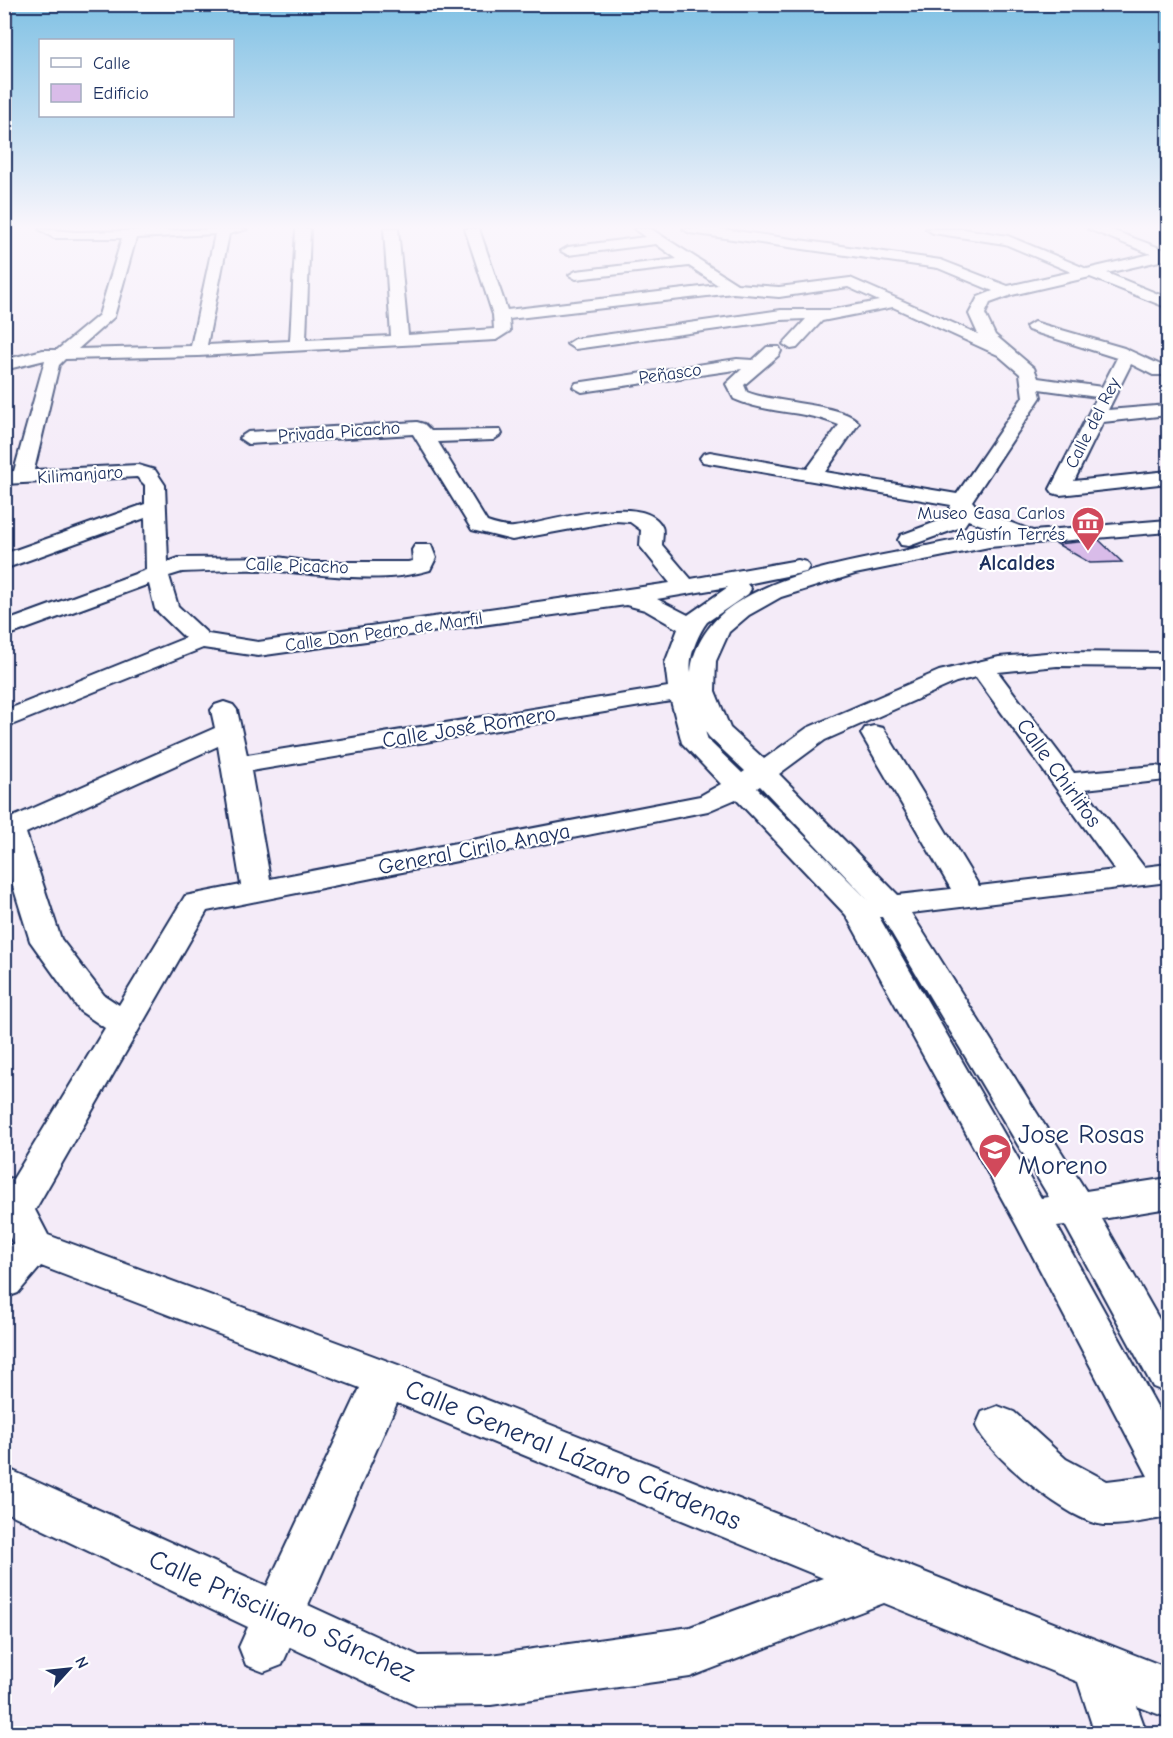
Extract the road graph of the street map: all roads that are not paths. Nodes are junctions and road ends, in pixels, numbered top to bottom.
1 (108, 310) edge
2 (206, 310) edge
3 (300, 310) edge
4 (397, 310) edge
5 (499, 310) edge
6 (535, 310) edge
7 (849, 310) edge
8 (913, 310) edge
9 (979, 310) edge
10 (827, 314) junction
11 (501, 315) junction
12 (1034, 327) dead end
13 (400, 341) junction
14 (575, 344) dead end
15 (791, 344) dead end
16 (298, 346) junction
17 (198, 351) junction
18 (773, 351) dead end
19 (60, 354) junction
20 (1008, 354) junction
21 (1126, 357) junction
22 (758, 364) junction
23 (4, 365) edge
24 (1159, 371) dead end
25 (1030, 382) junction
26 (582, 387) dead end
27 (1110, 393) junction
28 (1168, 410) edge
29 (1098, 417) junction
30 (493, 434) dead end
31 (248, 438) dead end
32 (425, 438) junction
33 (710, 458) dead end
34 (813, 475) junction
35 (1168, 477) edge
36 (13, 479) edge
37 (155, 507) junction
38 (954, 524) junction
39 (1168, 526) edge
40 (1039, 537) junction
41 (989, 541) junction
42 (423, 550) dead end
43 (4, 562) edge
44 (157, 572) junction
45 (759, 576) junction
46 (685, 586) junction
47 (626, 598) junction
48 (691, 627) junction
49 (4, 630) edge
50 (201, 640) junction
51 (1168, 660) edge
52 (982, 668) junction
53 (692, 691) junction
54 (4, 720) edge
55 (874, 734) dead end
56 (236, 765) junction
57 (1156, 774) dead end
58 (750, 781) junction
59 (1066, 782) junction
60 (8, 831) edge
61 (1168, 873) edge
62 (1136, 877) junction
63 (257, 891) junction
64 (971, 898) junction
65 (892, 907) junction
66 (860, 910) junction
67 (124, 1025) junction
68 (1168, 1193) edge
69 (1076, 1209) junction
70 (18, 1215) edge
71 (1031, 1215) junction
72 (4, 1281) edge
73 (1168, 1374) edge
74 (386, 1379) junction
75 (998, 1426) dead end
76 (1168, 1469) edge
77 (4, 1488) edge
78 (1168, 1495) edge
79 (881, 1580) junction
80 (270, 1631) junction
81 (1097, 1664) junction
82 (1168, 1693) edge
83 (1121, 1734) edge

1 - 19 street
2 - 17 street
3 - 16 street
4 - 13 street
5 - 11 street
6 - 11 street
7 - 10 street
8 - 20 street
9 - 20 street
10 - 14 street
10 - 15 street
11 - 13 street
12 - 21 street
13 - 16 street
16 - 17 street
17 - 19 street
18 - 22 street
19 - 23 street
19 - 36 street
20 - 25 street
21 - 24 street
21 - 27 street, Calle del Rey
22 - 26 street, Peñasco
22 - 34 street
25 - 27 street
25 - 38 street
27 - 29 street, Calle del Rey
28 - 29 street
29 - 35 street, Calle del Rey
30 - 32 street, Privada Picacho
31 - 32 street, Privada Picacho
32 - 46 street, Privada Picacho
33 - 34 street
34 - 38 street
36 - 37 street, Kilimanjaro
37 - 43 street
37 - 44 street
38 - 40 street
38 - 41 street
38 - 41 street
38 - 45 street, Calle Don Pedro de Marfil
38 - 53 street
39 - 40 street
40 - 41 street
42 - 44 street, Calle Picacho
44 - 49 street
44 - 50 street
45 - 46 street, Calle Don Pedro de Marfil
45 - 48 street
46 - 47 street, Calle Don Pedro de Marfil
47 - 48 street
47 - 50 street, Calle Don Pedro de Marfil
48 - 53 street
50 - 54 street
51 - 52 street, General Cirilo Anaya
52 - 58 street, General Cirilo Anaya
52 - 59 street, Calle Chirlitos
53 - 56 street, Calle José Romero
53 - 58 street
55 - 64 street
56 - 60 street
56 - 63 street
57 - 59 street
58 - 63 street, General Cirilo Anaya
58 - 65 street
58 - 66 street
59 - 62 street, Calle Chirlitos
60 - 67 street
61 - 62 street
62 - 64 street
63 - 67 street, General Cirilo Anaya
64 - 65 street
65 - 66 street
65 - 69 street
66 - 71 street
67 - 70 street
68 - 69 street
69 - 71 street
69 - 73 street
70 - 72 street
70 - 74 street, Calle General Lázaro Cárdenas
71 - 76 street
74 - 79 street, Calle General Lázaro Cárdenas
74 - 80 street
75 - 78 street
77 - 80 street, Calle Prisciliano Sánchez
79 - 80 street, Calle Prisciliano Sánchez
79 - 81 street, Calle General Lázaro Cárdenas
81 - 82 street, Calle General Lázaro Cárdenas
81 - 83 street

